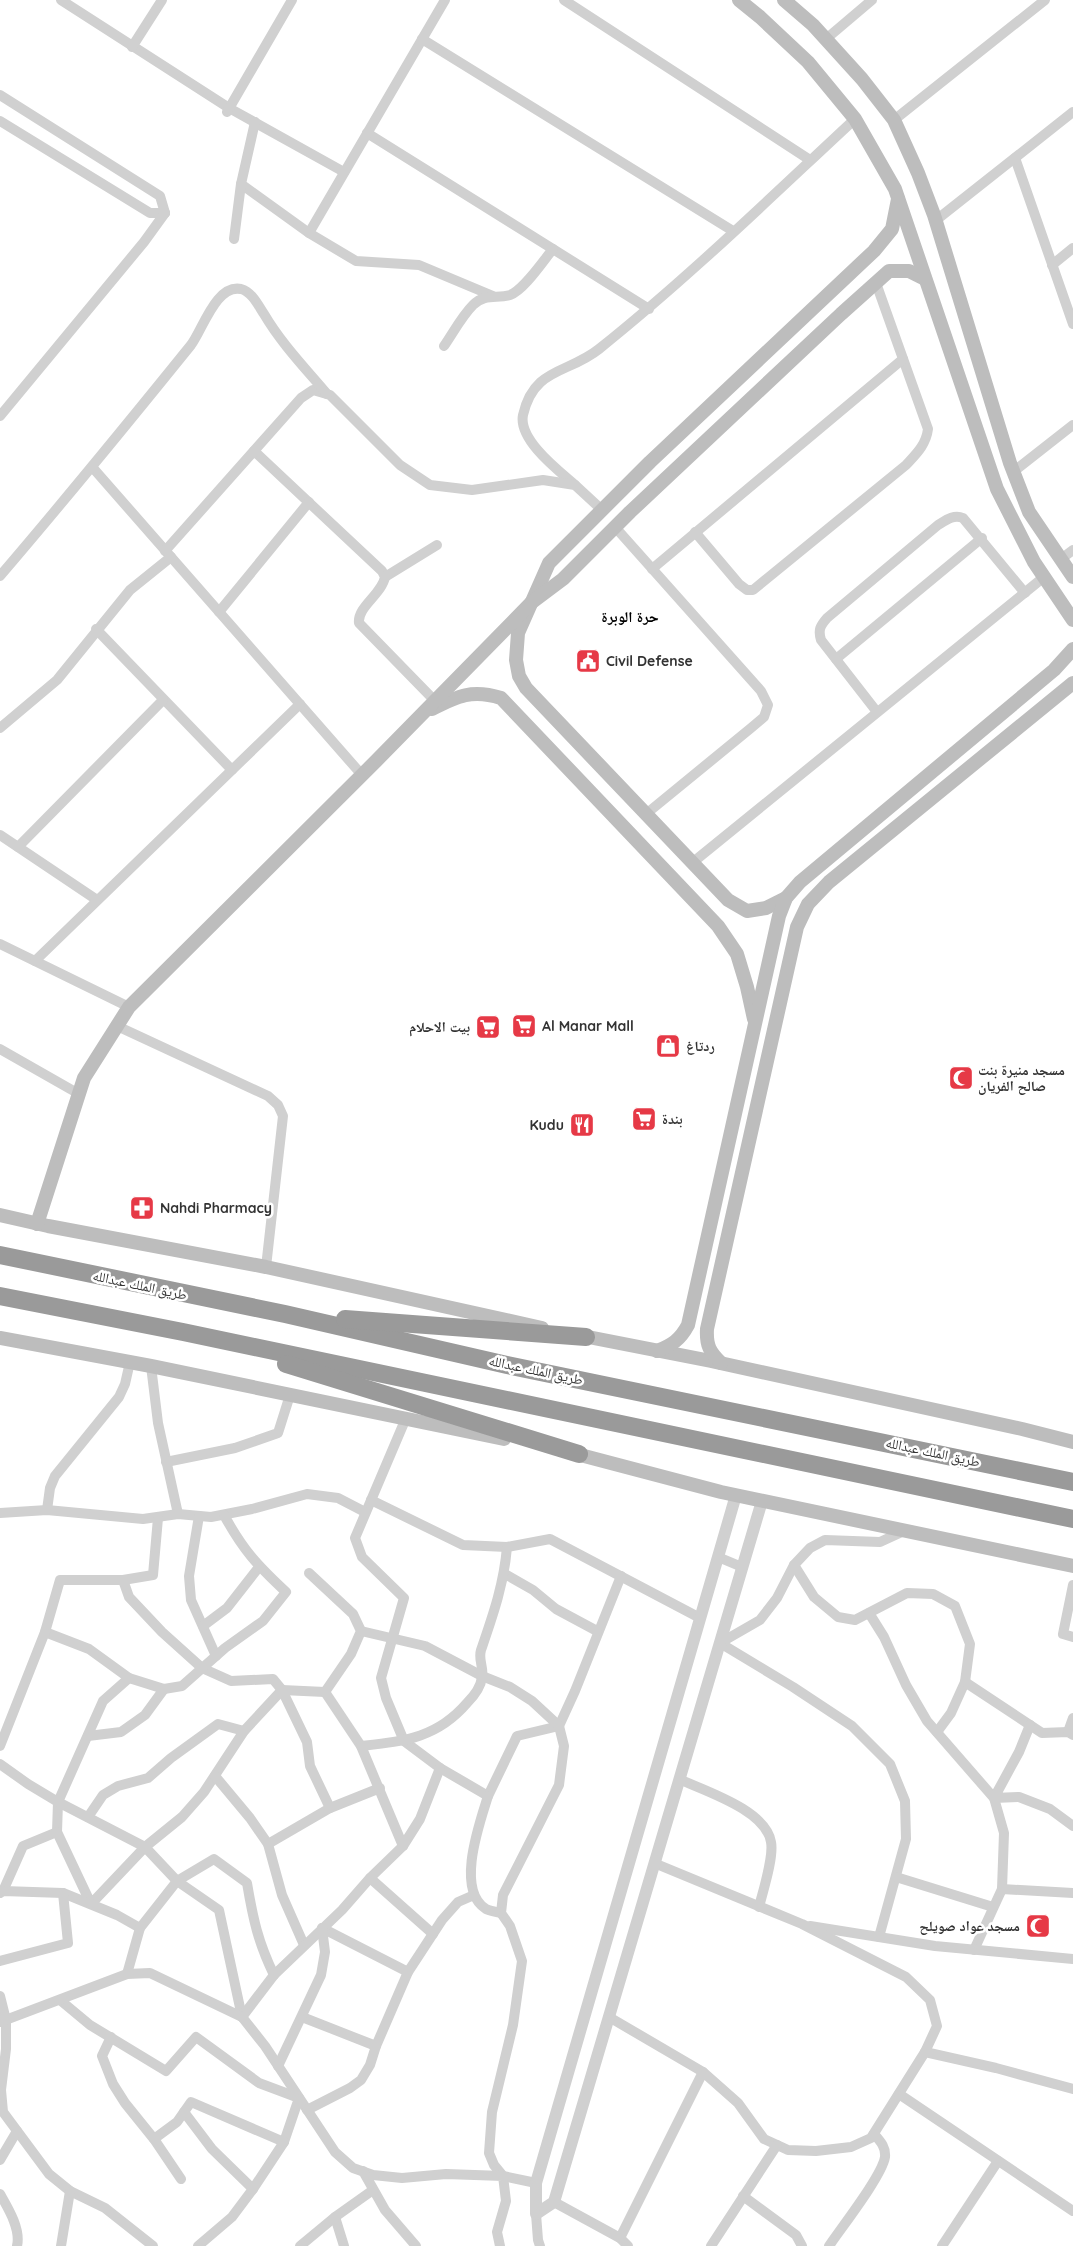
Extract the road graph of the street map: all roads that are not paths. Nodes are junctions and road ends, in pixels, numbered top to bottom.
1 (61, 0) edge
2 (162, 0) edge
3 (292, 0) edge
4 (445, 0) edge
5 (564, 0) edge
6 (739, 0) edge
7 (784, 0) edge
8 (872, 0) edge
9 (1046, 0) edge
10 (422, 39) junction
11 (826, 39) junction
12 (132, 47) junction
13 (0, 95) edge
14 (228, 110) junction
15 (1073, 112) edge
16 (855, 119) junction
17 (894, 120) junction
18 (0, 121) edge
19 (255, 122) junction
20 (367, 133) junction
21 (1015, 158) junction
22 (810, 160) junction
23 (344, 172) junction
24 (241, 184) junction
25 (898, 200) junction
26 (165, 213) junction
27 (936, 221) junction
28 (733, 232) junction
29 (309, 233) junction
30 (234, 238) dead end
31 (1073, 248) edge
32 (553, 249) junction
33 (1052, 265) junction
34 (925, 279) junction
35 (876, 283) junction
36 (493, 296) junction
37 (649, 309) junction
38 (1073, 324) edge
39 (444, 346) dead end
40 (903, 359) junction
41 (328, 394) junction
42 (0, 416) edge
43 (1073, 425) edge
44 (254, 451) junction
45 (93, 468) junction
46 (1013, 472) junction
47 (575, 485) junction
48 (309, 502) junction
49 (602, 510) junction
50 (615, 527) junction
51 (695, 532) junction
52 (982, 538) junction
53 (437, 545) dead end
54 (1073, 550) edge
55 (168, 554) junction
56 (1061, 558) junction
57 (652, 569) junction
58 (0, 576) edge
59 (1044, 577) junction
60 (1073, 577) edge
61 (385, 578) junction
62 (1025, 593) junction
63 (530, 603) junction
64 (219, 612) junction
65 (1073, 620) edge
66 (96, 629) junction
67 (1073, 649) edge
68 (836, 659) junction
69 (1073, 684) edge
70 (163, 700) junction
71 (435, 701) junction
72 (300, 704) junction
73 (877, 712) junction
74 (422, 714) junction
75 (0, 728) edge
76 (232, 770) junction
77 (362, 775) junction
78 (646, 814) junction
79 (0, 835) edge
80 (18, 847) junction
81 (692, 863) junction
82 (786, 898) junction
83 (97, 900) junction
84 (0, 944) edge
85 (35, 961) junction
86 (129, 1007) junction
87 (755, 1025) junction
88 (117, 1026) junction
89 (0, 1049) edge
90 (79, 1094) junction
91 (0, 1215) edge
92 (37, 1224) junction
93 (0, 1255) edge
94 (266, 1267) junction
95 (0, 1296) edge
96 (285, 1314) junction
97 (183, 1332) junction
98 (586, 1337) junction
99 (0, 1338) edge
100 (657, 1351) junction
101 (130, 1362) junction
102 (721, 1363) junction
103 (151, 1366) junction
104 (290, 1395) junction
105 (406, 1418) junction
106 (1073, 1442) edge
107 (579, 1454) junction
108 (166, 1462) junction
109 (1073, 1482) edge
110 (736, 1495) junction
111 (371, 1500) junction
112 (762, 1501) junction
113 (47, 1510) junction
114 (365, 1512) junction
115 (0, 1513) edge
116 (178, 1514) junction
117 (224, 1515) junction
118 (199, 1516) junction
119 (158, 1518) junction
120 (1073, 1518) edge
121 (904, 1530) junction
122 (507, 1547) junction
123 (718, 1558) junction
124 (794, 1565) junction
125 (1073, 1566) edge
126 (259, 1567) junction
127 (742, 1567) junction
128 (309, 1573) dead end
129 (505, 1574) junction
130 (621, 1576) junction
131 (123, 1580) junction
132 (1073, 1585) edge
133 (869, 1613) junction
134 (700, 1618) junction
135 (203, 1626) junction
136 (361, 1631) junction
137 (45, 1632) junction
138 (597, 1632) junction
139 (1073, 1637) edge
140 (394, 1638) junction
141 (720, 1643) junction
142 (216, 1656) junction
143 (202, 1668) junction
144 (482, 1676) junction
145 (129, 1678) junction
146 (964, 1682) junction
147 (164, 1689) junction
148 (282, 1690) junction
149 (325, 1692) junction
150 (1073, 1718) edge
151 (559, 1726) junction
152 (1030, 1726) junction
153 (244, 1731) junction
154 (937, 1732) junction
155 (1071, 1734) edge
156 (88, 1736) junction
157 (404, 1741) junction
158 (0, 1746) edge
159 (361, 1746) junction
160 (0, 1764) edge
161 (440, 1768) junction
162 (215, 1776) junction
163 (679, 1779) junction
164 (380, 1788) junction
165 (488, 1796) junction
166 (994, 1798) junction
167 (58, 1802) junction
168 (330, 1808) junction
169 (88, 1818) junction
170 (1073, 1826) edge
171 (57, 1832) junction
172 (268, 1844) junction
173 (403, 1846) junction
174 (145, 1847) junction
175 (654, 1863) junction
176 (896, 1877) junction
177 (370, 1878) junction
178 (177, 1881) junction
179 (1002, 1889) junction
180 (1, 1892) edge
181 (64, 1893) junction
182 (1073, 1894) edge
183 (474, 1895) junction
184 (91, 1904) junction
185 (759, 1907) junction
186 (994, 1907) junction
187 (501, 1913) junction
188 (802, 1924) junction
189 (140, 1928) junction
190 (322, 1928) junction
191 (433, 1934) junction
192 (879, 1937) junction
193 (304, 1945) junction
194 (974, 1950) junction
195 (1073, 1959) edge
196 (0, 1961) edge
197 (408, 1972) junction
198 (127, 1974) junction
199 (274, 1975) junction
200 (0, 1996) edge
201 (60, 2000) junction
202 (242, 2017) junction
203 (302, 2017) junction
204 (609, 2017) junction
205 (3, 2021) edge
206 (111, 2037) junction
207 (376, 2046) junction
208 (925, 2052) junction
209 (278, 2066) junction
210 (703, 2072) junction
211 (1073, 2089) edge
212 (899, 2094) junction
213 (299, 2098) junction
214 (307, 2110) junction
215 (2, 2112) edge
216 (184, 2112) junction
217 (17, 2131) junction
218 (874, 2134) junction
219 (154, 2140) junction
220 (284, 2142) junction
221 (778, 2145) junction
222 (0, 2160) edge
223 (998, 2161) junction
224 (362, 2172) junction
225 (503, 2176) junction
226 (181, 2179) dead end
227 (536, 2183) junction
228 (253, 2189) junction
229 (374, 2190) junction
230 (70, 2191) junction
231 (0, 2194) edge
232 (743, 2196) junction
233 (554, 2202) junction
234 (1073, 2211) edge
235 (536, 2214) junction
236 (335, 2217) junction
237 (620, 2238) junction
238 (17, 2246) edge
239 (60, 2246) edge
240 (154, 2246) edge
241 (198, 2246) edge
242 (300, 2246) edge
243 (344, 2246) edge
244 (416, 2246) edge
245 (500, 2246) edge
246 (540, 2246) edge
247 (628, 2246) edge
248 (711, 2246) edge
249 (802, 2246) edge
250 (829, 2246) edge
251 (942, 2246) edge

1 - 12 street
2 - 12 street
3 - 14 street
4 - 10 street
5 - 22 street
6 - 16 main road
7 - 11 main road
8 - 11 street
9 - 17 street
10 - 20 street
10 - 28 street
11 - 17 main road
12 - 14 street
13 - 26 street
14 - 19 street
15 - 21 street
16 - 22 street
16 - 25 main road
17 - 27 main road
18 - 26 street
19 - 23 street
19 - 24 street
20 - 23 street
20 - 32 street
21 - 27 street
21 - 33 street
22 - 28 street
23 - 29 street
24 - 29 street
24 - 30 street
25 - 34 main road
25 - 49 main road
26 - 42 street
27 - 46 main road
28 - 37 street
29 - 36 street
31 - 33 street
32 - 36 street
32 - 37 street
33 - 38 street
34 - 35 main road
34 - 59 main road
35 - 40 street
35 - 50 main road
36 - 39 street
37 - 47 street
40 - 51 street
40 - 51 street
41 - 44 street
41 - 45 street
41 - 47 street
43 - 46 street
44 - 48 street
44 - 55 street
45 - 55 street
45 - 58 street
46 - 56 main road
47 - 49 street
48 - 61 street
48 - 64 street
49 - 63 main road
50 - 57 street
50 - 63 main road
51 - 57 street
52 - 62 street
52 - 68 street
52 - 68 street
53 - 61 street
54 - 56 street
55 - 64 street
55 - 66 street
56 - 60 main road
57 - 78 street
59 - 62 street
59 - 65 main road
61 - 71 street
62 - 73 street
63 - 71 main road
63 - 78 main road
64 - 72 street
66 - 70 street
66 - 75 street
67 - 82 main road
68 - 73 street
69 - 102 main road
70 - 76 street
70 - 80 street
71 - 74 main road
72 - 76 street
72 - 77 street
73 - 81 street
74 - 77 main road
74 - 87 main road
76 - 83 street
77 - 86 main road
78 - 81 main road
79 - 80 street
80 - 83 street
81 - 82 main road
82 - 87 main road
83 - 85 street
84 - 85 street
85 - 86 street
86 - 88 main road
87 - 100 main road
88 - 90 main road
88 - 94 street
89 - 90 street
90 - 92 main road
91 - 92 main road
92 - 94 main road
93 - 96 highway, طريق الملك عبدالله
94 - 98 main road
95 - 97 highway
96 - 98 highway
96 - 109 highway, طريق الملك عبدالله
97 - 107 highway
97 - 120 highway
98 - 100 main road
99 - 101 main road
100 - 102 main road
101 - 103 main road
101 - 113 street
102 - 106 main road
103 - 104 main road
103 - 108 street
104 - 105 main road
104 - 108 street
105 - 107 main road
105 - 111 street
107 - 110 main road
108 - 116 street
110 - 112 main road
110 - 123 street
111 - 114 street
111 - 122 street
112 - 121 main road
112 - 127 street
113 - 115 street
113 - 119 street
114 - 117 street
114 - 140 street
116 - 118 street
116 - 119 street
117 - 118 street
117 - 126 street
118 - 135 street
119 - 131 street
121 - 124 street
121 - 125 main road
122 - 129 street
122 - 130 street
123 - 127 street
123 - 134 street
124 - 133 street
124 - 141 street
126 - 135 street
126 - 142 street
127 - 141 street
128 - 136 street
129 - 138 street
129 - 144 street
130 - 134 street
130 - 138 street
131 - 137 street
131 - 143 street
132 - 139 street
133 - 146 street
133 - 154 street
134 - 227 street
135 - 142 street
136 - 140 street
136 - 149 street
137 - 145 street
137 - 158 street
138 - 151 street
140 - 144 street
140 - 157 street
141 - 163 street
141 - 176 street
142 - 143 street
143 - 147 street
143 - 148 street
144 - 151 street
144 - 157 street
145 - 147 street
145 - 156 street
146 - 152 street
146 - 154 street
147 - 156 street
148 - 149 street
148 - 153 street
148 - 168 street
149 - 159 street
150 - 155 street
151 - 165 street
151 - 187 street
152 - 155 street
152 - 166 street
153 - 162 street
153 - 169 street
154 - 166 street
156 - 167 street
157 - 159 street
157 - 161 street
159 - 164 street
160 - 167 street
161 - 165 street
161 - 173 street
162 - 172 street
162 - 174 street
163 - 175 street
163 - 185 street
164 - 168 street
164 - 173 street
165 - 183 street
166 - 170 street
166 - 179 street
167 - 169 street
167 - 171 street
168 - 172 street
169 - 174 street
171 - 180 street
171 - 184 street
172 - 193 street
173 - 177 street
174 - 178 street
174 - 184 street
175 - 185 street
175 - 204 street
176 - 186 street
176 - 192 street
177 - 190 street
177 - 191 street
178 - 189 street
178 - 199 street
178 - 202 street
179 - 182 street
179 - 186 street
180 - 181 street
181 - 184 street
181 - 196 street
183 - 187 street
183 - 191 street
184 - 189 street
185 - 188 street
186 - 194 street
187 - 225 street
188 - 192 street
188 - 208 street
189 - 198 street
190 - 193 street
190 - 197 street
190 - 203 street
191 - 197 street
192 - 194 street
193 - 199 street
194 - 195 street
197 - 207 street
198 - 201 street
198 - 202 street
199 - 202 street
200 - 205 street
201 - 205 street
201 - 206 street
202 - 209 street
203 - 207 street
203 - 209 street
204 - 210 street
204 - 233 street
205 - 215 street
206 - 213 street
206 - 219 street
207 - 214 street
208 - 211 street
208 - 212 street
209 - 213 street
210 - 221 street
210 - 237 street
212 - 218 street
212 - 223 street
213 - 214 street
213 - 220 street
214 - 224 street
215 - 217 street
216 - 219 street
216 - 220 street
216 - 228 street
217 - 222 street
217 - 230 street
218 - 221 street
218 - 250 street
219 - 226 street
220 - 228 street
221 - 232 street
223 - 234 street
223 - 251 street
224 - 225 street
224 - 229 street
225 - 227 street
225 - 245 street
227 - 235 street
228 - 241 street
229 - 236 street
229 - 244 street
230 - 239 street
230 - 240 street
231 - 238 street
232 - 248 street
232 - 249 street
233 - 235 street
233 - 237 street
235 - 246 street
236 - 242 street
236 - 243 street
237 - 247 street

